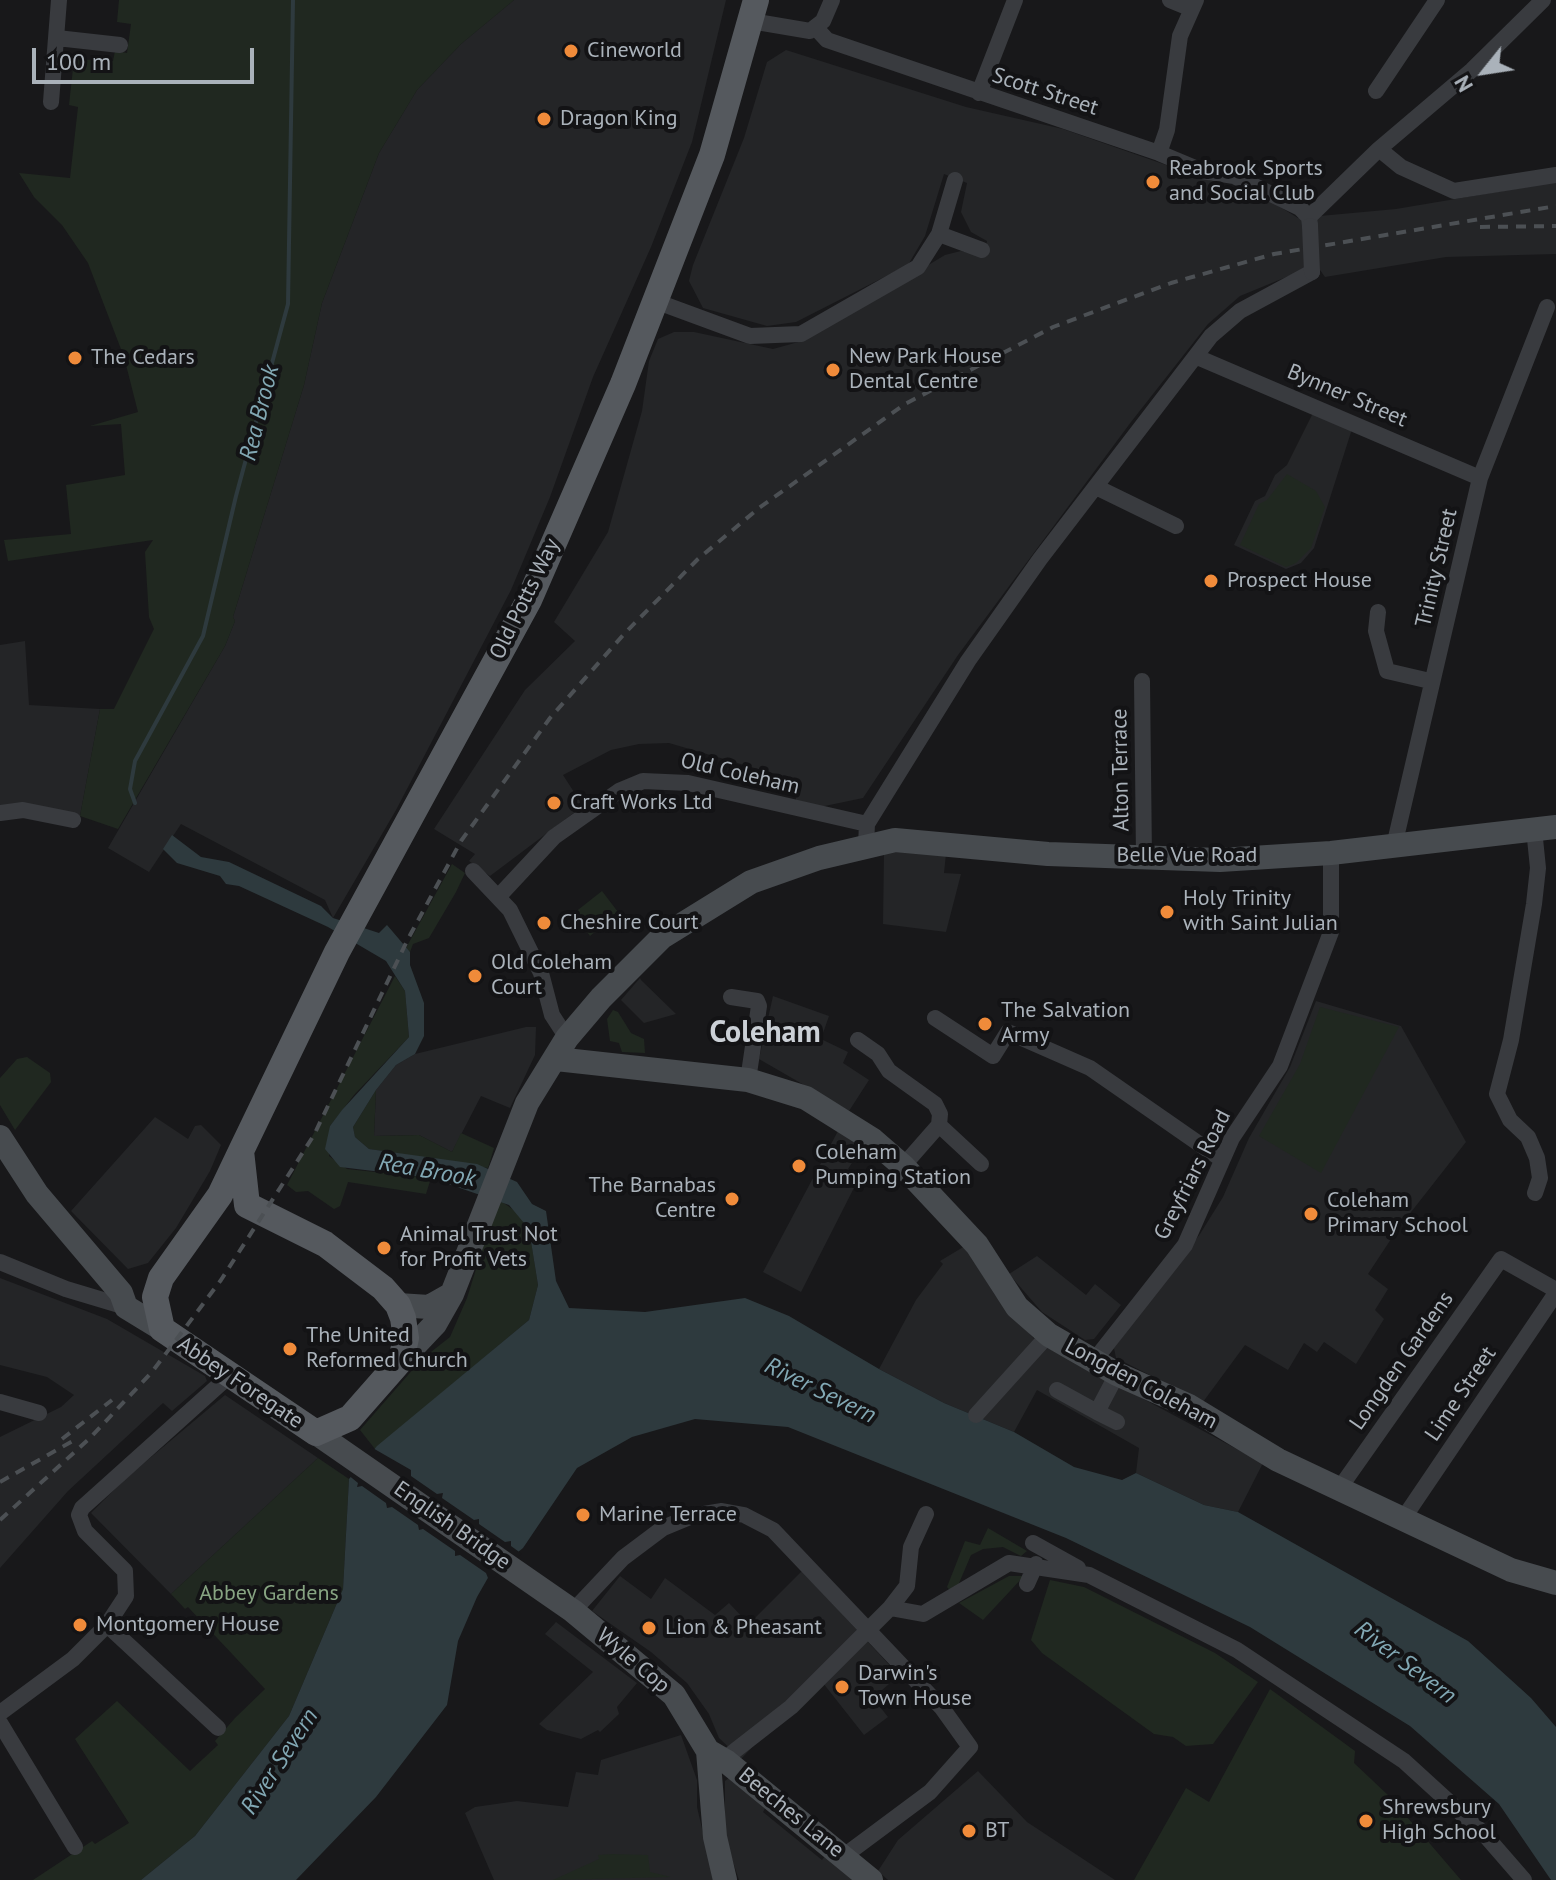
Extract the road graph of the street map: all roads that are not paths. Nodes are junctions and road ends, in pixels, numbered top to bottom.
1 (59, 0) edge
2 (832, 0) edge
3 (1015, 0) edge
4 (1170, 0) edge
5 (1437, 0) edge
6 (1543, 0) edge
7 (1194, 4) edge
8 (752, 7) edge
9 (816, 28) junction
10 (57, 38) junction
11 (120, 45) dead end
12 (1376, 91) dead end
13 (979, 93) junction
14 (51, 102) dead end
15 (1379, 149) junction
16 (1159, 153) junction
17 (1556, 175) edge
18 (955, 180) dead end
19 (1306, 217) junction
20 (939, 234) junction
21 (982, 250) dead end
22 (655, 301) junction
23 (1547, 307) dead end
24 (1197, 357) junction
25 (1480, 478) junction
26 (1096, 487) junction
27 (1176, 526) dead end
28 (1378, 612) dead end
29 (1142, 681) dead end
30 (1430, 681) junction
31 (0, 813) edge
32 (73, 820) dead end
33 (1545, 828) edge
34 (862, 830) junction
35 (1394, 846) junction
36 (1331, 853) junction
37 (1144, 858) junction
38 (473, 871) dead end
39 (500, 895) junction
40 (731, 997) dead end
41 (935, 1018) dead end
42 (858, 1040) dead end
43 (562, 1049) junction
44 (748, 1080) junction
45 (939, 1125) junction
46 (0, 1137) edge
47 (1221, 1159) junction
48 (981, 1164) dead end
49 (903, 1166) junction
50 (1535, 1193) dead end
51 (232, 1196) junction
52 (0, 1262) edge
53 (161, 1278) junction
54 (1556, 1291) edge
55 (452, 1294) junction
56 (124, 1300) junction
57 (398, 1305) junction
58 (162, 1329) junction
59 (1042, 1342) dead end
60 (401, 1360) junction
61 (1093, 1362) junction
62 (1117, 1374) junction
63 (229, 1376) junction
64 (1057, 1390) dead end
65 (0, 1402) edge
66 (1097, 1412) junction
67 (39, 1413) dead end
68 (976, 1415) dead end
69 (350, 1418) junction
70 (1117, 1422) dead end
71 (316, 1433) junction
72 (355, 1458) junction
73 (1339, 1489) junction
74 (926, 1514) dead end
75 (1403, 1519) junction
76 (1033, 1543) dead end
77 (1036, 1564) junction
78 (1089, 1575) junction
79 (1556, 1583) edge
80 (1027, 1584) dead end
81 (550, 1595) joint
82 (890, 1608) junction
83 (573, 1611) junction
84 (107, 1625) junction
85 (867, 1629) junction
86 (0, 1713) edge
87 (0, 1723) edge
88 (218, 1728) dead end
89 (720, 1752) junction
90 (75, 1847) dead end
91 (844, 1856) junction
92 (725, 1880) edge
93 (871, 1880) edge
94 (1524, 1880) edge

1 - 10 street
2 - 9 street
3 - 13 street
4 - 7 street
5 - 12 street
6 - 15 street
7 - 16 street
8 - 9 street
8 - 22 main road, Old Potts Way
9 - 13 street, Scott Street
10 - 11 street
10 - 14 street
13 - 16 street, Scott Street
15 - 17 street
15 - 19 street
16 - 19 street, Scott Street
18 - 20 street
19 - 24 street, bridge
20 - 21 street
20 - 22 street
22 - 51 main road, Old Potts Way
23 - 25 street, Trinity Street
24 - 25 street, Bynner Street
24 - 26 street
25 - 30 street, Trinity Street
26 - 27 street
26 - 34 street
28 - 30 street
29 - 37 street, Alton Terrace
30 - 35 street, Trinity Street
31 - 32 street
33 - 35 street, Belle Vue Road
33 - 50 street
34 - 37 street, Belle Vue Road
34 - 39 street, Old Coleham
34 - 43 street, Belle Vue Road
35 - 36 street, Belle Vue Road
36 - 37 street, Belle Vue Road
36 - 47 street, Greyfriars Road
38 - 39 street
39 - 43 street
40 - 44 street
41 - 47 street
42 - 45 street
43 - 44 street, Longden Coleham
43 - 55 street, Belle Vue Road
44 - 49 street, Longden Coleham
45 - 48 street
45 - 49 street
46 - 56 street, Abbey Foregate
47 - 61 street, Greyfriars Road
49 - 61 street, Longden Coleham
51 - 53 main road
51 - 57 main road
52 - 56 street, Abbey Foregate
53 - 56 street
53 - 58 main road
54 - 73 street, Longden Gardens
54 - 75 street, Lime Street
55 - 57 street
55 - 60 street, Belle Vue Road
56 - 58 street, Abbey Foregate
57 - 60 main road
58 - 63 main road, Abbey Foregate
59 - 68 street
60 - 69 main road
61 - 62 street, Longden Coleham
62 - 66 street
62 - 73 street, Longden Coleham
63 - 71 main road, Abbey Foregate
63 - 84 street
64 - 66 street
65 - 67 street
66 - 70 street
69 - 71 main road
69 - 72 street
71 - 72 street, Abbey Foregate
72 - 81 street, English Bridge
73 - 75 street, Longden Coleham
74 - 82 street
75 - 79 street, Longden Coleham
76 - 78 street
77 - 78 street
77 - 80 street
77 - 82 street
78 - 94 street
81 - 83 street, Wyle Cop
82 - 85 street
83 - 85 street
83 - 89 street, Wyle Cop
84 - 86 street
84 - 88 street
85 - 89 street
85 - 91 street
87 - 90 street
89 - 91 street, Beeches Lane
89 - 92 street, Wyle Cop
91 - 93 street, Beeches Lane

